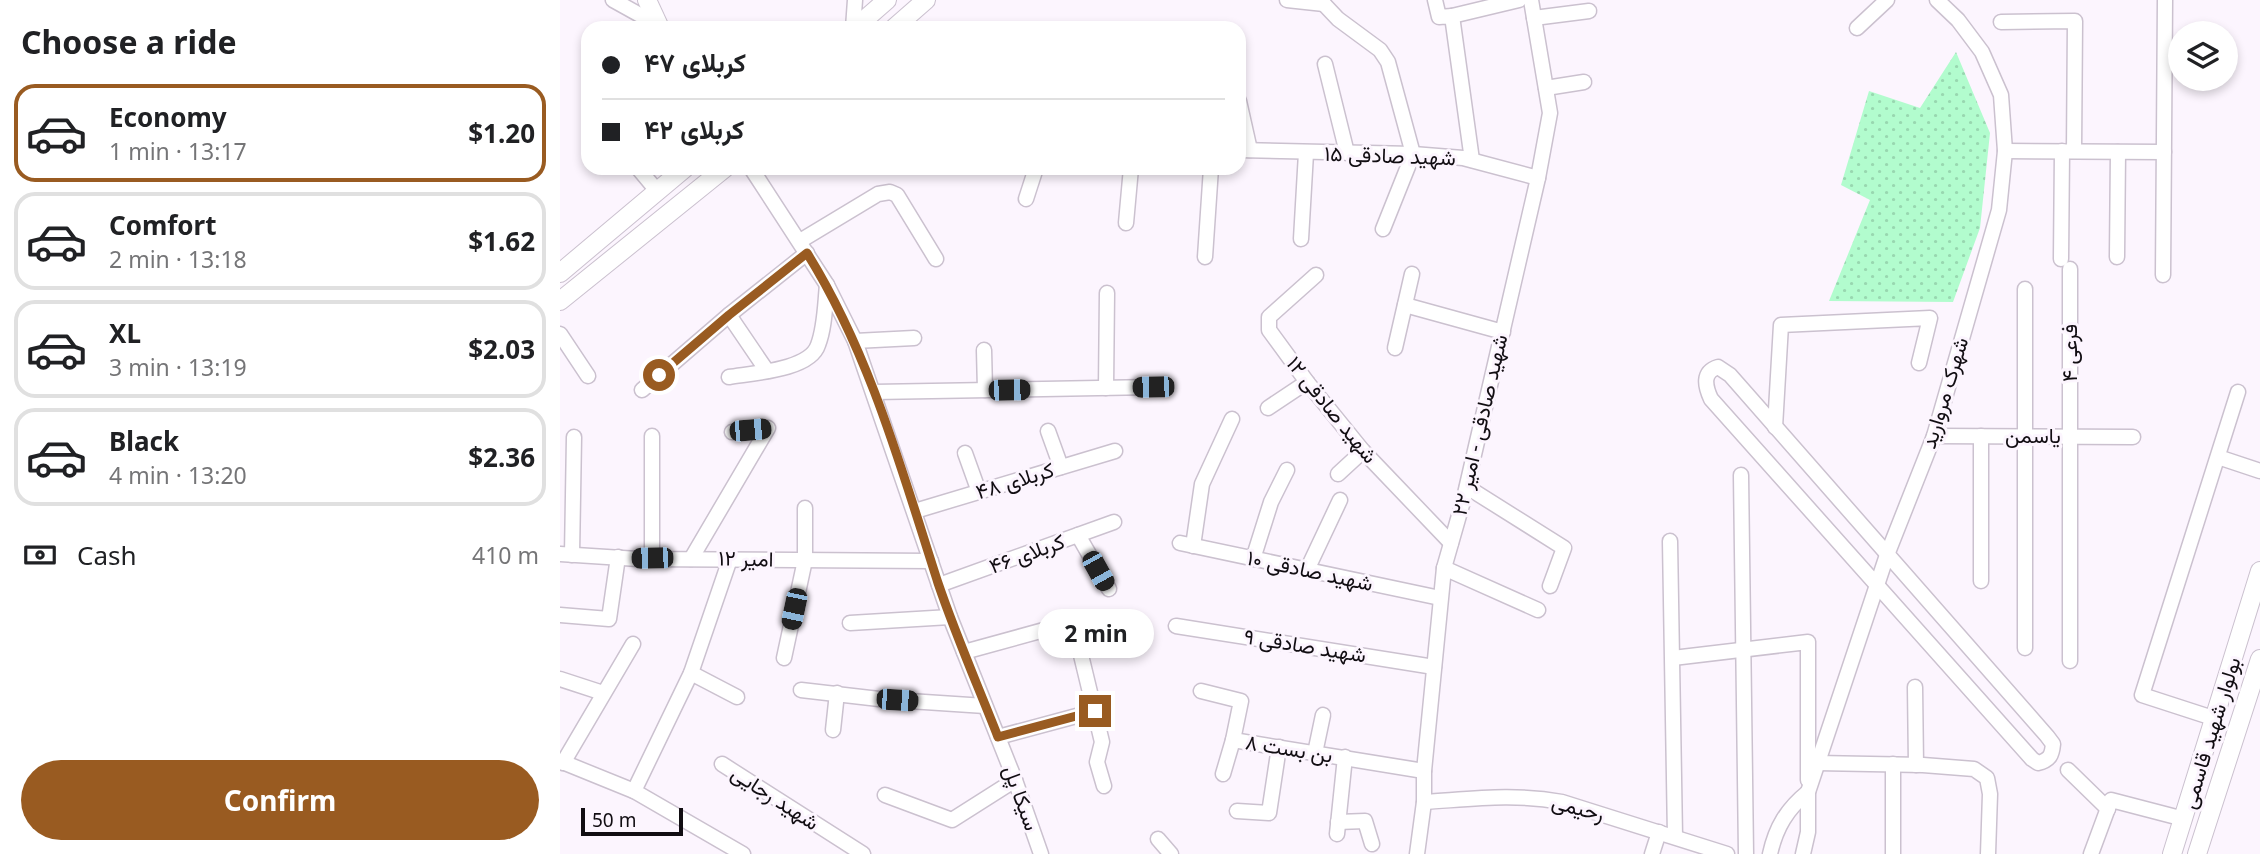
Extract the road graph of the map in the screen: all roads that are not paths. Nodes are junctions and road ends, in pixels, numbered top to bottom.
1 (613, 0) edge
2 (647, 0) edge
3 (855, 0) edge
4 (887, 0) edge
5 (926, 0) edge
6 (1287, 0) edge
7 (1435, 0) edge
8 (1519, 0) edge
9 (1531, 0) edge
10 (1887, 0) edge
11 (1937, 0) edge
12 (2165, 0) edge
13 (1322, 2) edge
14 (1589, 11) dead end
15 (1452, 16) junction
16 (1534, 18) junction
17 (650, 21) edge
18 (657, 21) edge
19 (854, 21) edge
20 (862, 21) edge
21 (902, 21) edge
22 (2001, 22) dead end
23 (1857, 28) dead end
24 (1325, 64) dead end
25 (1584, 82) dead end
26 (1546, 88) junction
27 (1246, 150) edge
28 (2005, 151) junction
29 (2068, 151) junction
30 (2118, 152) junction
31 (2164, 152) junction
32 (1306, 153) junction
33 (1347, 153) junction
34 (1413, 154) junction
35 (1472, 160) junction
36 (644, 175) edge
37 (677, 175) edge
38 (715, 175) edge
39 (756, 175) edge
40 (1034, 175) edge
41 (1130, 175) edge
42 (1211, 175) edge
43 (1538, 178) junction
44 (658, 192) junction
45 (1026, 199) dead end
46 (1125, 223) dead end
47 (1383, 229) dead end
48 (1301, 239) dead end
49 (804, 247) junction
50 (1205, 257) dead end
51 (2117, 257) dead end
52 (936, 259) dead end
53 (560, 273) edge
54 (1412, 274) dead end
55 (1316, 275) dead end
56 (2163, 275) dead end
57 (827, 285) junction
58 (2025, 289) dead end
59 (1107, 293) dead end
60 (560, 301) edge
61 (1405, 305) junction
62 (729, 315) junction
63 (1503, 331) junction
64 (560, 334) edge
65 (914, 338) dead end
66 (855, 341) junction
67 (1395, 348) dead end
68 (984, 349) dead end
69 (1919, 363) dead end
70 (767, 371) junction
71 (588, 376) dead end
72 (729, 377) dead end
73 (1307, 382) junction
74 (1153, 387) dead end
75 (1106, 388) junction
76 (642, 390) dead end
77 (985, 390) junction
78 (874, 392) junction
79 (2238, 392) dead end
80 (1268, 408) dead end
81 (1232, 419) dead end
82 (1775, 427) junction
83 (1048, 431) dead end
84 (732, 432) dead end
85 (652, 436) dead end
86 (1934, 436) junction
87 (1981, 436) junction
88 (2025, 436) junction
89 (574, 437) dead end
90 (2070, 437) junction
91 (2133, 437) dead end
92 (1115, 451) dead end
93 (1363, 451) junction
94 (965, 453) dead end
95 (2218, 457) junction
96 (1060, 467) junction
97 (1287, 470) dead end
98 (2260, 471) edge
99 (1338, 474) dead end
100 (1741, 475) dead end
101 (1467, 487) junction
102 (979, 492) junction
103 (1340, 500) dead end
104 (805, 508) dead end
105 (915, 511) junction
106 (1114, 522) dead end
107 (1078, 535) junction
108 (1671, 541) dead end
109 (1451, 542) junction
110 (566, 554) edge
111 (1887, 555) junction
112 (618, 557) junction
113 (652, 558) junction
114 (691, 559) junction
115 (730, 559) junction
116 (1254, 559) junction
117 (805, 560) junction
118 (931, 561) junction
119 (1444, 568) junction
120 (1307, 570) junction
121 (2260, 571) edge
122 (1981, 582) dead end
123 (1877, 584) junction
124 (939, 585) junction
125 (1550, 586) dead end
126 (1108, 589) dead end
127 (1440, 598) junction
128 (1538, 610) dead end
129 (560, 615) edge
130 (950, 617) junction
131 (850, 623) dead end
132 (1176, 626) dead end
133 (633, 644) dead end
134 (2025, 648) dead end
135 (1744, 650) junction
136 (964, 652) junction
137 (783, 657) dead end
138 (1673, 658) junction
139 (2260, 659) edge
140 (2070, 661) dead end
141 (1434, 667) junction
142 (691, 673) junction
143 (560, 679) edge
144 (1915, 687) dead end
145 (801, 690) dead end
146 (1201, 691) dead end
147 (837, 692) junction
148 (603, 693) junction
149 (737, 697) dead end
150 (2254, 697) edge
151 (985, 706) junction
152 (1095, 711) junction
153 (1322, 715) dead end
154 (2216, 719) junction
155 (833, 730) dead end
156 (998, 737) junction
157 (1233, 740) junction
158 (1279, 747) junction
159 (1315, 753) junction
160 (1345, 757) junction
161 (561, 762) edge
162 (1817, 763) junction
163 (722, 764) dead end
164 (1893, 764) junction
165 (1916, 765) junction
166 (2068, 769) dead end
167 (1424, 771) junction
168 (1223, 774) dead end
169 (1015, 780) junction
170 (1104, 786) dead end
171 (635, 791) junction
172 (1808, 792) junction
173 (885, 795) dead end
174 (1424, 802) junction
175 (2110, 805) junction
176 (1237, 811) dead end
177 (2184, 819) junction
178 (1659, 832) junction
179 (1675, 837) junction
180 (1158, 839) dead end
181 (1372, 844) dead end
182 (724, 848) edge
183 (2174, 851) edge
184 (743, 854) edge
185 (863, 854) edge
186 (1041, 854) edge
187 (1171, 854) edge
188 (1417, 854) edge
189 (1653, 854) edge
190 (1727, 854) edge
191 (1746, 854) edge
192 (1770, 854) edge
193 (1802, 854) edge
194 (1893, 854) edge
195 (1988, 854) edge
196 (2091, 854) edge
197 (2197, 854) edge

1 - 17 street
2 - 18 main road
3 - 19 street
4 - 20 main road
5 - 21 main road
6 - 13 street
7 - 15 street
8 - 15 street
9 - 16 street, شهید صادقی - امیر ۲۲
10 - 23 street
11 - 28 street, شهرک مروارید
12 - 31 street
13 - 34 street
14 - 16 street
15 - 35 street
16 - 26 street, شهید صادقی - امیر ۲۲
22 - 29 street, فرعی ۴
24 - 33 street
25 - 26 street
26 - 43 street, شهید صادقی - امیر ۲۲
27 - 32 street, شهید صادقی ۱۵
28 - 29 street
28 - 86 street, شهرک مروارید
29 - 30 street
29 - 90 street, فرعی ۴
30 - 31 street
30 - 51 street
31 - 56 street
32 - 33 street, شهید صادقی ۱۵
32 - 48 street
33 - 34 street, شهید صادقی ۱۵
34 - 35 street, شهید صادقی ۱۵
34 - 47 street
35 - 43 street, شهید صادقی ۱۵
36 - 44 street
37 - 44 main road
38 - 60 main road
39 - 49 street, سیکا پل
40 - 45 street
41 - 46 street
42 - 50 street
43 - 63 street, شهید صادقی - امیر ۲۲
44 - 53 main road
49 - 52 street
49 - 57 street, سیکا پل
49 - 62 street
54 - 61 street
55 - 73 street, شهید صادقی ۱۲
57 - 66 street, سیکا پل
57 - 70 street
58 - 88 street
59 - 75 street
61 - 63 street
61 - 67 street
62 - 70 street
62 - 76 street
63 - 101 street, شهید صادقی - امیر ۲۲
64 - 71 street
65 - 66 street
66 - 78 street, سیکا پل
68 - 77 street
69 - 82 street
70 - 72 street
73 - 80 street
73 - 93 street, شهید صادقی ۱۲
74 - 75 street
75 - 77 street
77 - 78 street
78 - 105 street, سیکا پل
79 - 95 street
81 - 116 street, شهید صادقی ۱۰
82 - 111 street
82 - 123 street
83 - 96 street
84 - 114 street
85 - 113 street
86 - 87 street, یاسمن
86 - 111 street, شهرک مروارید
87 - 88 street, یاسمن
87 - 122 street
88 - 90 street, یاسمن
88 - 134 street
89 - 110 street
90 - 91 street, یاسمن
90 - 140 street, فرعی ۴
92 - 96 street, کربلای ۴۸
93 - 99 street
93 - 109 street, شهید صادقی ۱۲
94 - 102 street
95 - 98 street
95 - 154 street
96 - 102 street, کربلای ۴۸
97 - 116 street
100 - 135 street
101 - 109 street, شهید صادقی - امیر ۲۲
101 - 125 street
102 - 105 street, کربلای ۴۸
103 - 120 street
104 - 117 street
105 - 118 street, سیکا پل
106 - 107 street, کربلای ۴۶
107 - 124 street, کربلای ۴۶
107 - 126 street
108 - 138 street
109 - 119 street, شهید صادقی - امیر ۲۲
110 - 112 street, امير ۱۲
111 - 123 street, شهرک مروارید
111 - 123 street
112 - 113 street, امير ۱۲
112 - 129 street
113 - 114 street, امير ۱۲
114 - 115 street, امير ۱۲
115 - 117 street, امير ۱۲
115 - 142 street
116 - 120 street, شهید صادقی ۱۰
117 - 118 street, امير ۱۲
117 - 137 street
118 - 124 street, سیکا پل
119 - 127 street, شهید صادقی - امیر ۲۲
119 - 128 street
120 - 127 street, شهید صادقی ۱۰
121 - 154 main road, بولوار شهید قاسمی
123 - 162 street, شهرک مروارید
124 - 130 street, سیکا پل
127 - 141 street, شهید صادقی - امیر ۲۲
130 - 131 street
130 - 136 street, سیکا پل
132 - 141 street, شهید صادقی ۹
133 - 148 street
135 - 138 street
135 - 172 street
135 - 191 street
136 - 151 street, سیکا پل
136 - 152 street
138 - 179 street
139 - 150 main road, بولوار شهید قاسمی
141 - 167 street, شهید صادقی - امیر ۲۲
142 - 149 street
142 - 171 street
143 - 148 street
144 - 165 street
145 - 147 street
146 - 157 street, بن بست ۸
147 - 151 street
147 - 155 street
148 - 161 street
150 - 197 main road, بولوار شهید قاسمی
151 - 156 street, سیکا پل
152 - 156 street
152 - 170 street
153 - 159 street
154 - 177 main road, بولوار شهید قاسمی
156 - 169 street, سیکا پل
157 - 158 street, بن بست ۸
157 - 168 street
158 - 159 street, بن بست ۸
158 - 176 street
159 - 160 street, بن بست ۸
160 - 167 street, بن بست ۸
160 - 181 street
161 - 171 street
162 - 164 street
162 - 172 street, شهرک مروارید
163 - 185 street, شهید رجایی
164 - 165 street
164 - 194 street
165 - 195 street
166 - 175 street
167 - 174 street, شهید صادقی - امیر ۲۲
169 - 173 street
169 - 186 street, سیکا پل
171 - 182 street
172 - 192 street, شهرک مروارید
172 - 193 street, شهرک مروارید
174 - 178 street, رحیمی
174 - 188 street, شهید صادقی - امیر ۲۲
175 - 177 street
175 - 196 street
177 - 183 main road, بولوار شهید قاسمی
178 - 179 street, رحیمی
178 - 189 street
179 - 190 street, رحیمی
180 - 187 street
182 - 184 street
183 - 197 main road

